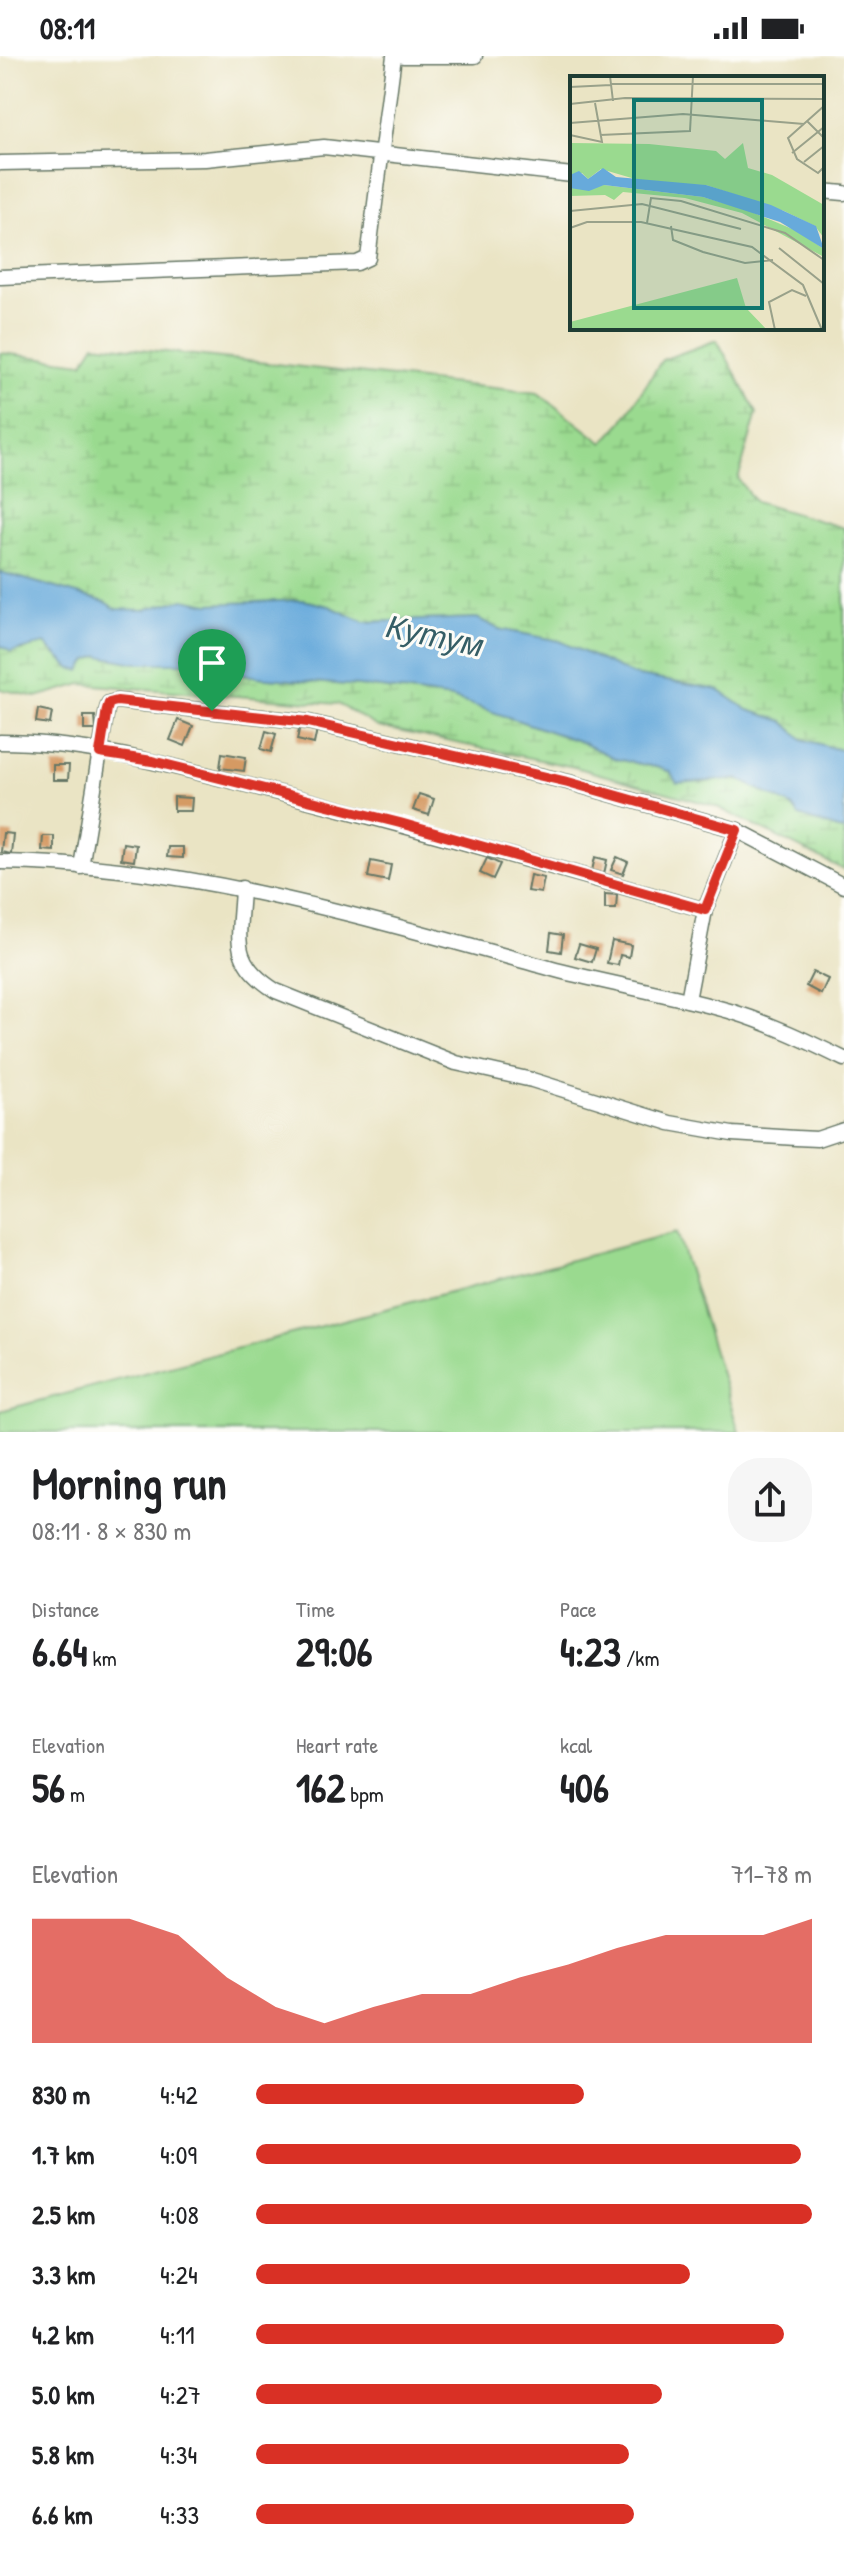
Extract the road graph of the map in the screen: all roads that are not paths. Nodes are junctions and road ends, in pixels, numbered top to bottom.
1 (394, 56) edge
2 (403, 56) edge
3 (475, 56) edge
4 (384, 152) junction
5 (0, 163) edge
6 (570, 175) edge
7 (824, 191) edge
8 (844, 193) edge
9 (0, 277) edge
10 (0, 742) edge
11 (100, 753) junction
12 (737, 830) junction
13 (0, 862) edge
14 (81, 867) junction
15 (844, 886) edge
16 (242, 888) junction
17 (705, 910) junction
18 (688, 1000) junction
19 (844, 1059) edge
20 (844, 1130) edge

1 - 4 street
2 - 3 street
4 - 5 street
4 - 6 street
4 - 9 street
7 - 8 street
10 - 11 street
11 - 12 street
11 - 14 street
11 - 17 street
12 - 15 street
12 - 17 street
13 - 14 street
14 - 16 street
16 - 18 street
16 - 20 street
17 - 18 street
18 - 19 street

